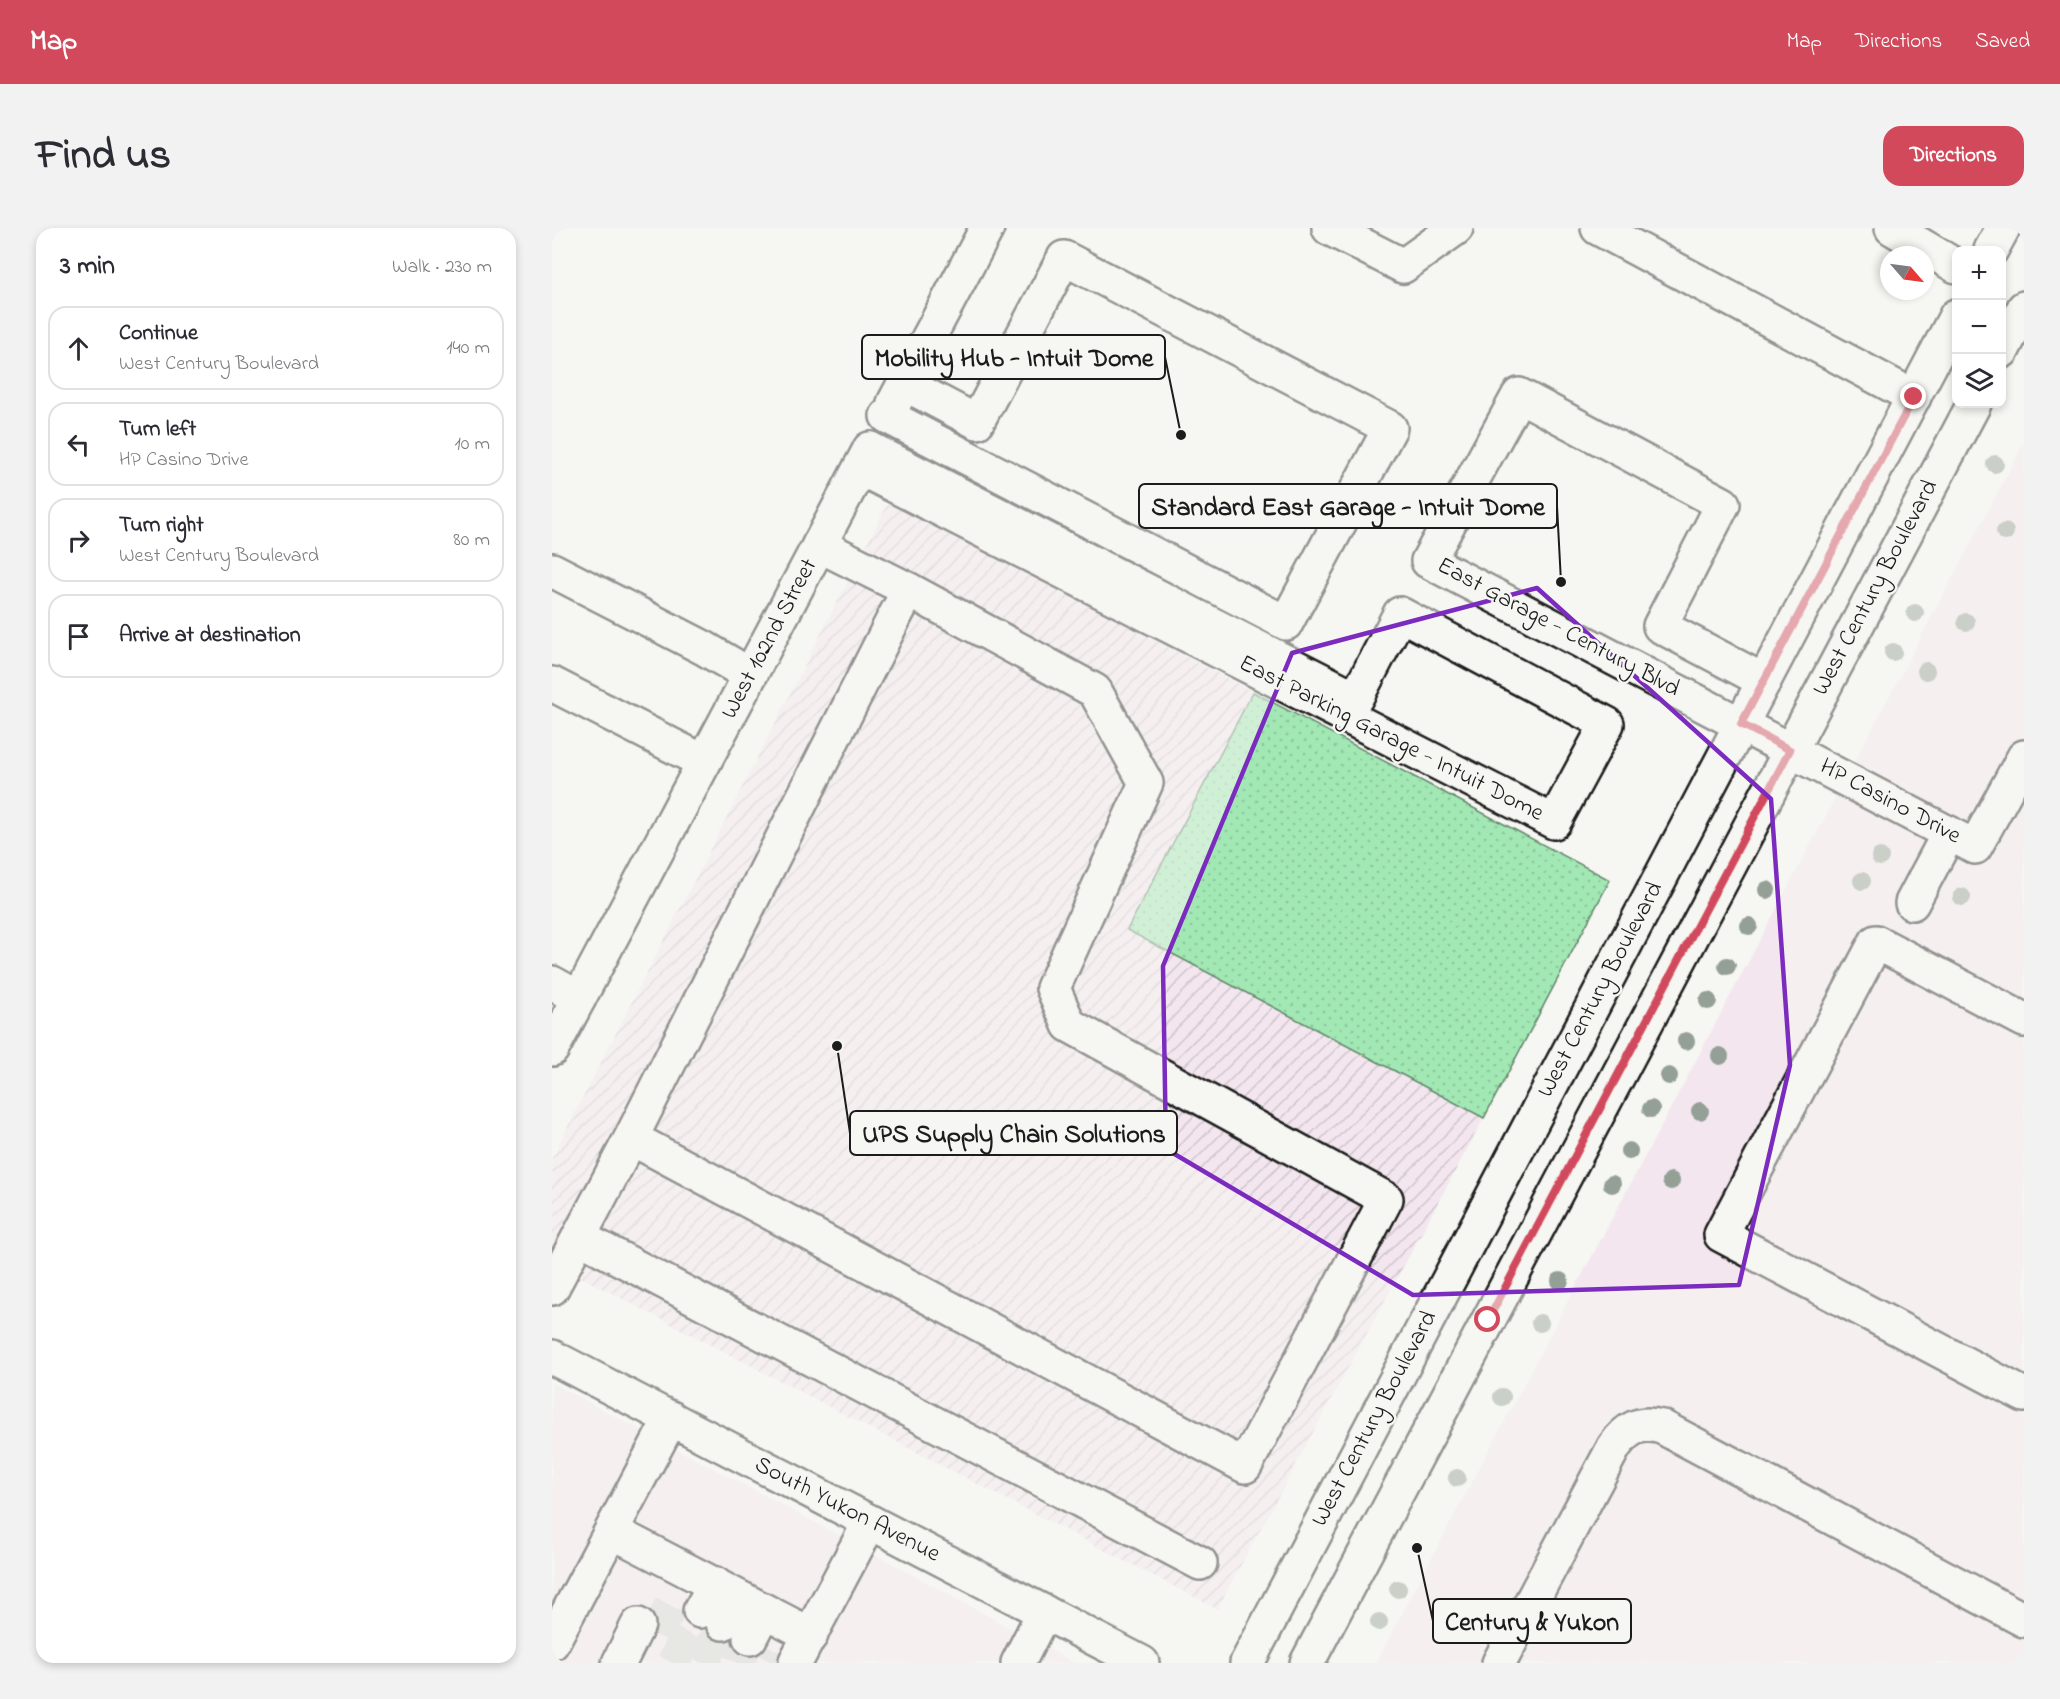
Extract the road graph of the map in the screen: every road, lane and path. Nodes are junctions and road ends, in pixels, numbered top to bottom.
1 (987, 228) edge
2 (1329, 228) edge
3 (1456, 228) edge
4 (1598, 228) edge
5 (1892, 228) edge
6 (2003, 228) edge
7 (1993, 246) edge
8 (1952, 264) edge
9 (2024, 308) edge
10 (1952, 324) edge
11 (2006, 342) edge
12 (905, 384) junction
13 (1914, 397) junction
14 (1972, 408) edge
15 (887, 416) junction
16 (865, 459) junction
17 (819, 545) junction
18 (552, 570) edge
19 (909, 590) junction
20 (750, 675) junction
21 (1764, 681) junction
22 (552, 684) edge
23 (1741, 724) junction
24 (1790, 750) junction
25 (2022, 759) edge
26 (704, 762) junction
27 (1962, 840) junction
28 (1912, 903) dead end
29 (566, 991) edge
30 (2024, 1020) edge
31 (552, 1049) edge
32 (631, 1138) junction
33 (579, 1238) junction
34 (552, 1288) edge
35 (552, 1357) edge
36 (2024, 1395) edge
37 (671, 1418) junction
38 (870, 1522) junction
39 (613, 1532) junction
40 (1200, 1563) dead end
41 (1044, 1612) junction
42 (560, 1617) edge
43 (2024, 1620) edge
44 (552, 1643) edge
45 (558, 1663) edge
46 (619, 1663) edge
47 (640, 1663) edge
48 (1018, 1663) edge
49 (1142, 1663) edge
50 (1247, 1663) edge
51 (1307, 1663) edge
52 (1499, 1663) edge

1 - 12 main road, West 102nd Street
2 - 3 main road
4 - 13 main road
5 - 8 main road
6 - 7 main road
9 - 11 main road
10 - 13 main road, West Century Boulevard
12 - 15 main road, West 102nd Street
12 - 15 main road
13 - 21 main road, West Century Boulevard
14 - 24 main road, West Century Boulevard
15 - 16 main road, West 102nd Street
16 - 16 main road, East Parking Garage - Intuit Dome
16 - 17 main road, West 102nd Street
17 - 19 main road
17 - 20 main road, West 102nd Street
18 - 20 main road
19 - 32 main road
19 - 32 main road
20 - 26 main road, West 102nd Street
21 - 23 main road, West Century Boulevard
21 - 23 main road, East Garage - Century Blvd
22 - 26 main road
23 - 24 main road, HP Casino Drive
23 - 50 main road, West Century Boulevard
24 - 27 main road, HP Casino Drive
24 - 51 main road, West Century Boulevard
25 - 27 main road
26 - 29 main road, West 102nd Street
27 - 28 main road
29 - 31 main road, West 102nd Street
30 - 36 main road
32 - 33 main road
33 - 34 main road
33 - 40 main road
35 - 37 main road, South Yukon Avenue
37 - 38 main road, South Yukon Avenue
37 - 39 main road
38 - 39 main road
38 - 41 main road, South Yukon Avenue
39 - 42 main road
41 - 48 main road
41 - 49 main road, South Yukon Avenue
42 - 44 main road
42 - 45 main road
43 - 52 main road
46 - 47 main road

